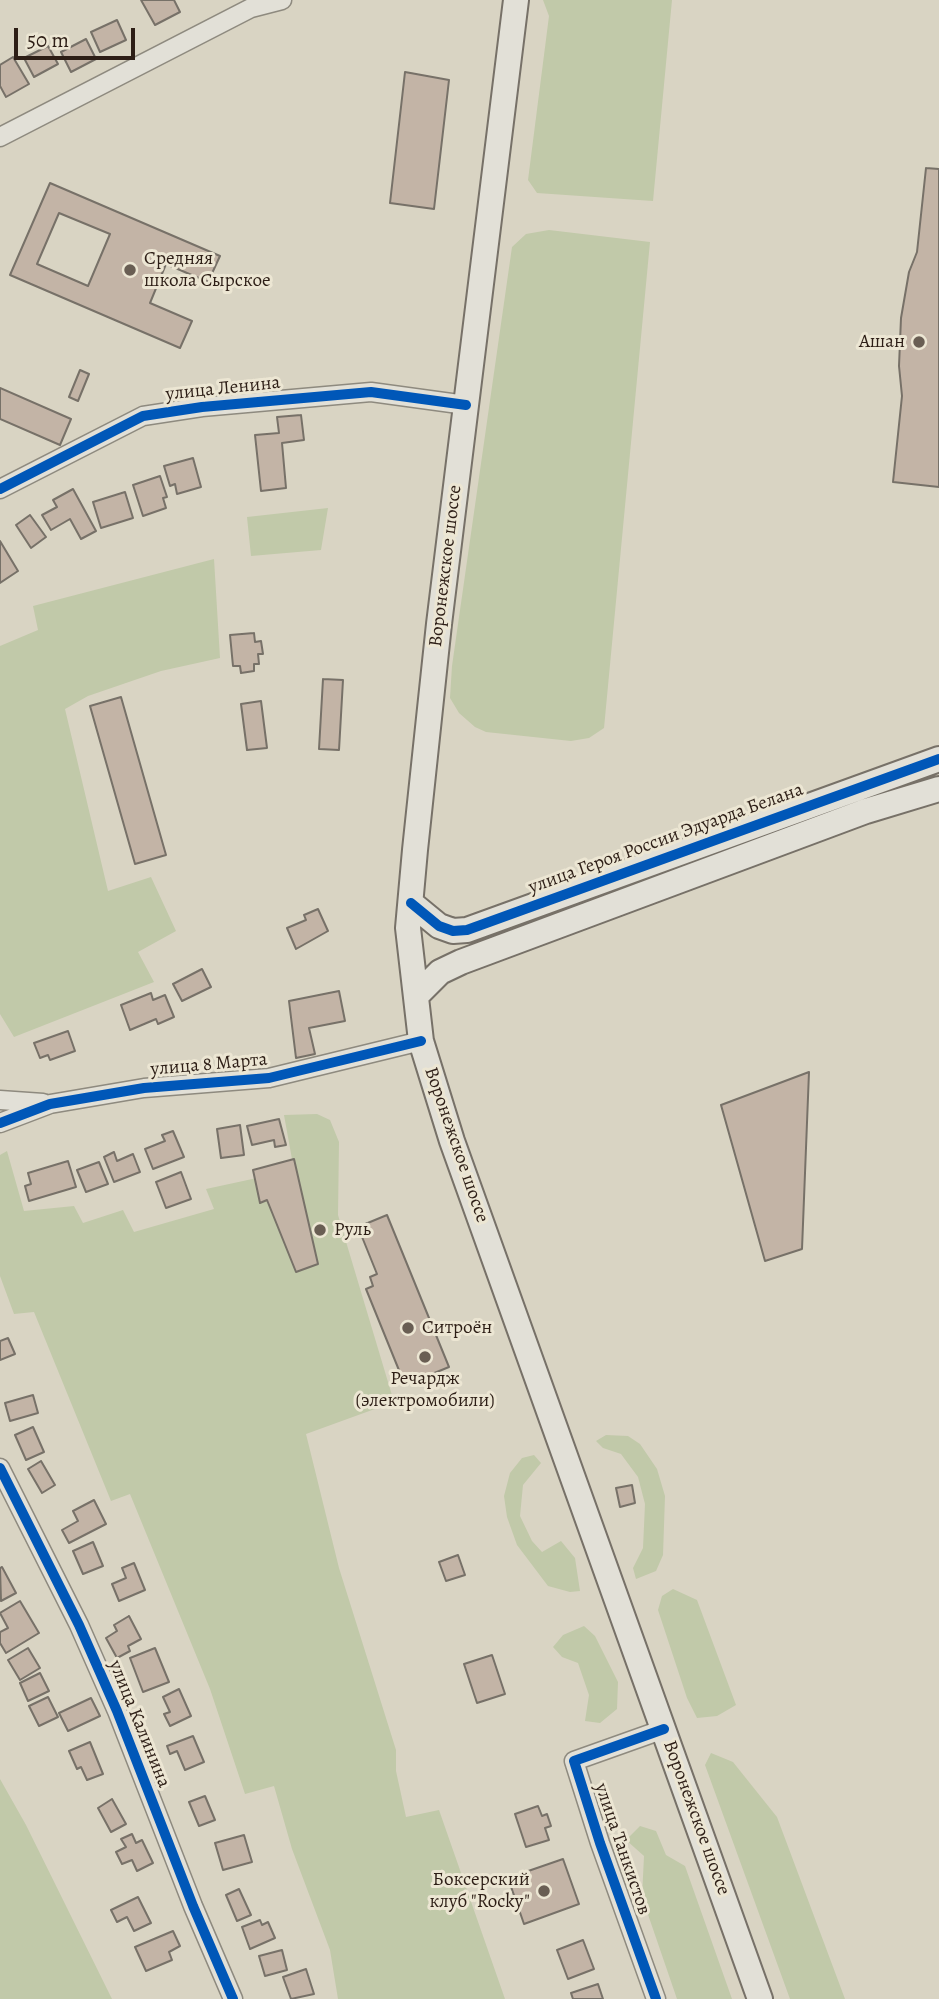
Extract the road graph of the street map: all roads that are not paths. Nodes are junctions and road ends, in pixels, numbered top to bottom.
1 (282, 0) edge
2 (516, 0) edge
3 (0, 138) edge
4 (466, 405) junction
5 (0, 489) edge
6 (939, 759) edge
7 (939, 789) edge
8 (411, 903) junction
9 (416, 996) junction
10 (421, 1041) junction
11 (0, 1100) edge
12 (50, 1104) junction
13 (0, 1123) edge
14 (0, 1468) edge
15 (664, 1729) junction
16 (233, 1999) edge
17 (656, 1999) edge
18 (760, 1999) edge

1 - 3 street
2 - 4 main road, Воронежское шоссе
4 - 5 street, улица Ленина
4 - 8 main road, Воронежское шоссе
6 - 8 main road, улица Героя России Эдуарда Белана
7 - 9 main road
8 - 9 main road, Воронежское шоссе
9 - 10 main road, Воронежское шоссе
10 - 12 street, улица 8 Марта
10 - 15 main road, Воронежское шоссе
11 - 12 street
12 - 13 street, улица 8 Марта
14 - 16 street, улица Калинина
15 - 17 street, улица Танкистов
15 - 18 main road, Воронежское шоссе

